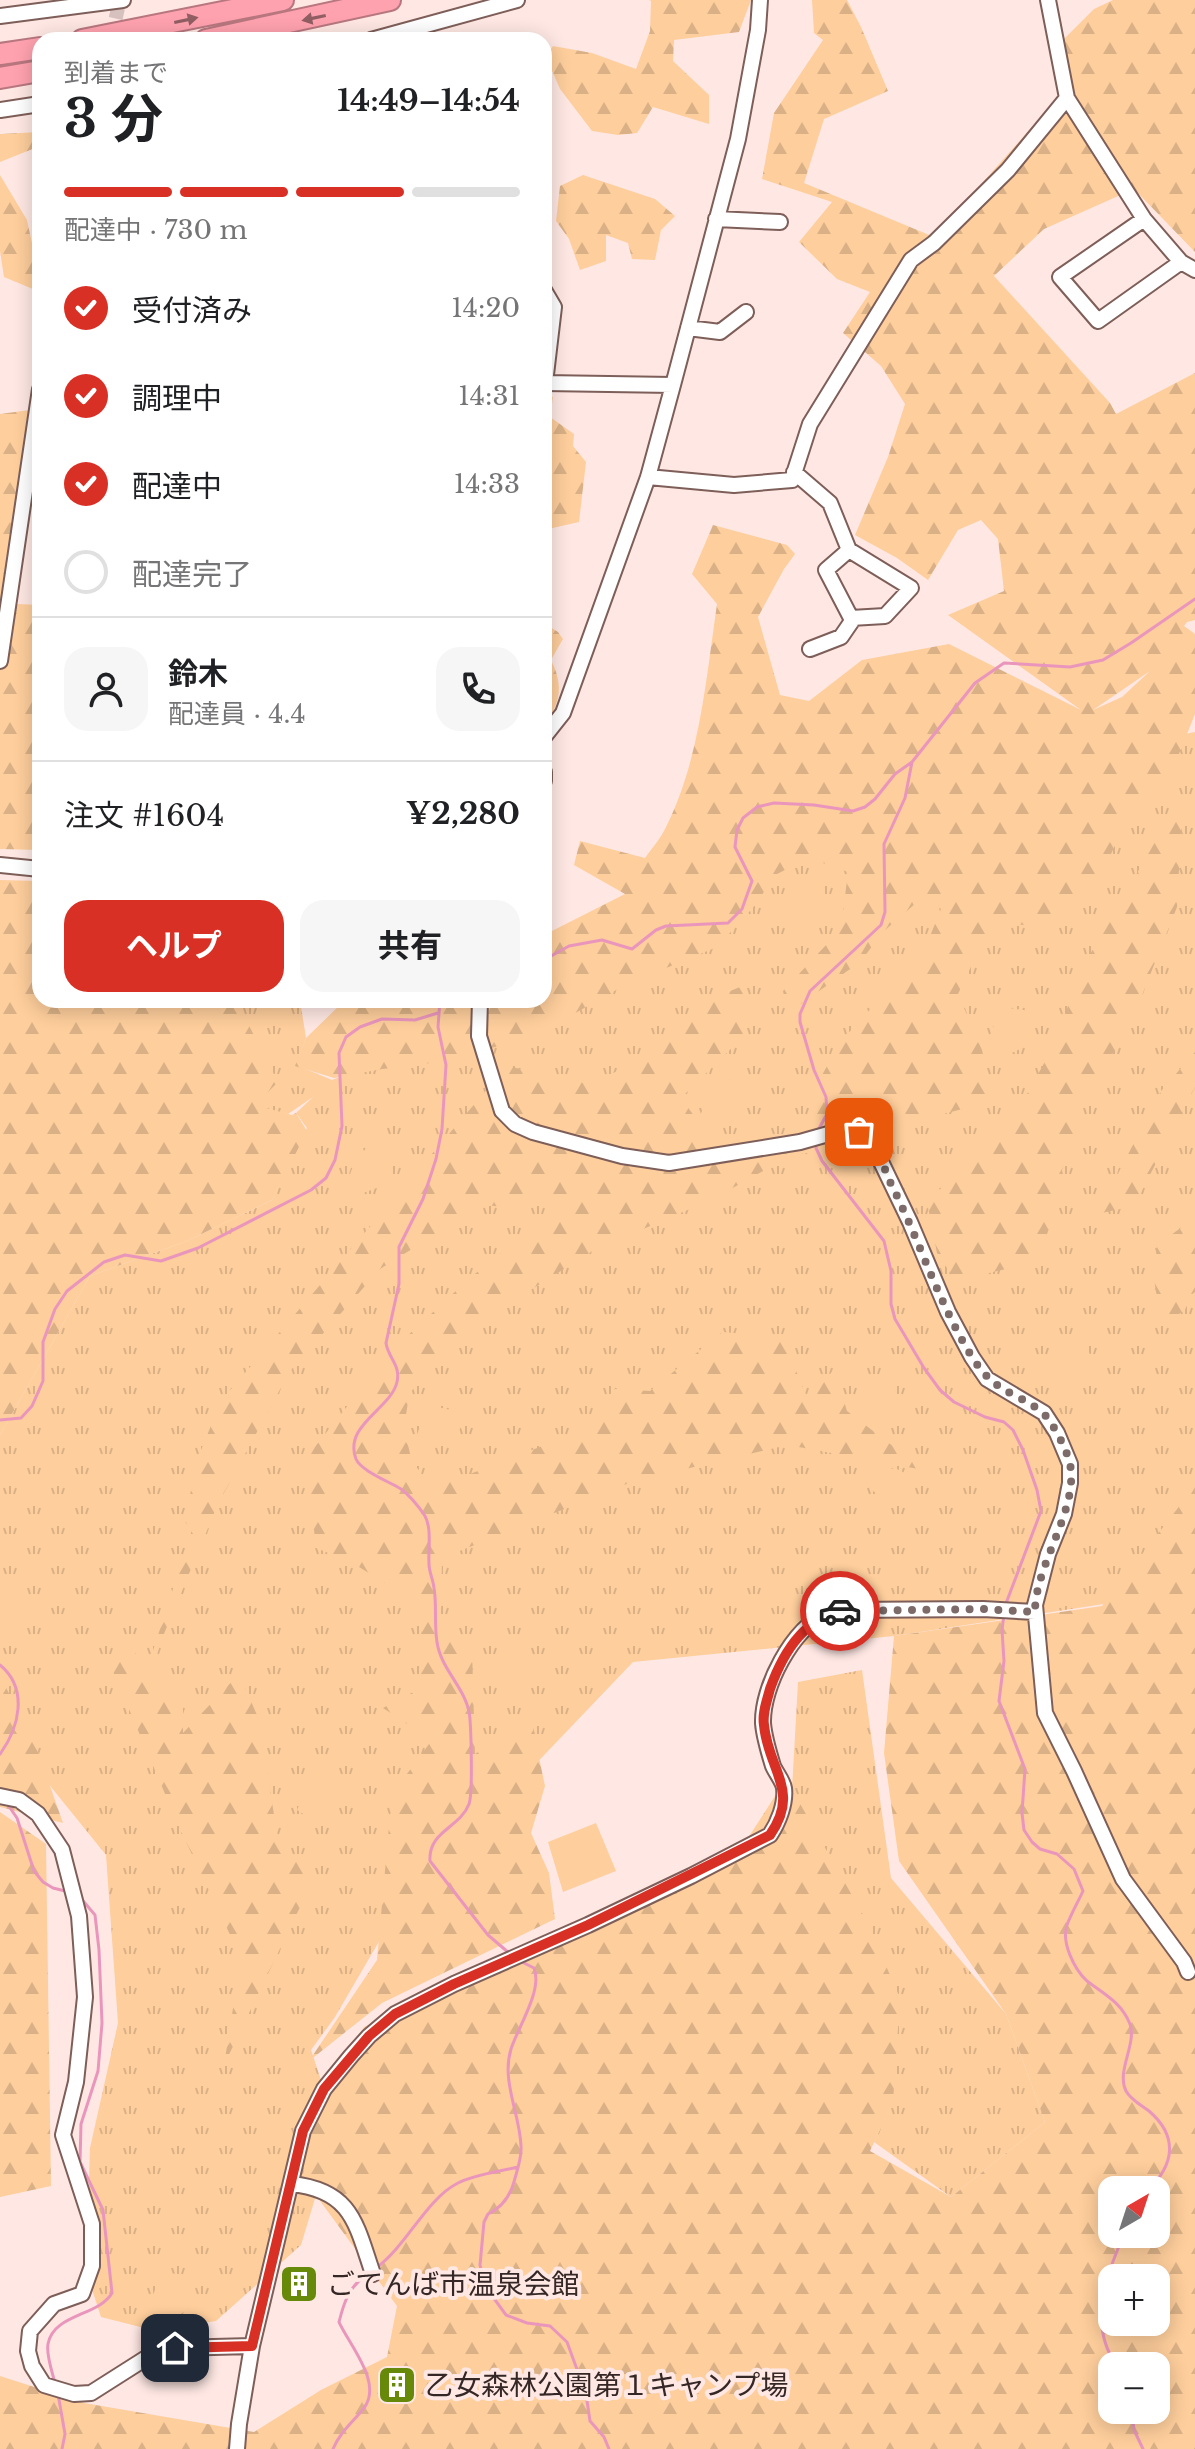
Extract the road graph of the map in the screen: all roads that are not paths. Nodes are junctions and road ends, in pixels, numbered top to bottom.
1 (283, 0) edge
2 (390, 0) edge
3 (517, 0) edge
4 (760, 0) edge
5 (1048, 0) edge
6 (120, 2) edge
7 (0, 16) edge
8 (122, 32) edge
9 (243, 32) edge
10 (415, 32) edge
11 (32, 49) edge
12 (0, 52) edge
13 (32, 72) edge
14 (0, 78) edge
15 (1067, 98) junction
16 (32, 105) edge
17 (0, 110) edge
18 (716, 219) junction
19 (1144, 219) junction
20 (780, 222) dead end
21 (1181, 262) junction
22 (1195, 270) edge
23 (552, 304) edge
24 (746, 312) dead end
25 (552, 324) edge
26 (688, 328) junction
27 (552, 383) edge
28 (673, 385) junction
29 (32, 443) edge
30 (794, 472) junction
31 (648, 477) junction
32 (849, 550) junction
33 (854, 618) junction
34 (810, 649) dead end
35 (0, 661) edge
36 (552, 727) edge
37 (0, 865) edge
38 (32, 868) edge
39 (480, 1008) edge
40 (1035, 1612) junction
41 (0, 1796) edge
42 (1188, 1972) dead end
43 (291, 2184) junction
44 (373, 2274) dead end
45 (252, 2346) junction
46 (237, 2449) edge

8 -> 1 highway
2 -> 9 highway
3 - 10 street
4 - 18 street
5 - 15 street
6 - 7 street
11 - 12 highway
13 - 14 highway
15 - 19 street
15 - 30 street
16 - 17 street
18 - 20 street
18 - 26 street
19 - 21 street
19 - 21 street
21 - 22 street
23 - 25 street
24 - 26 street
26 - 28 street
27 - 28 street
28 - 31 street
29 - 35 street
30 - 31 street
30 - 32 street
31 - 36 street
32 - 33 street
32 - 33 street
33 - 34 street
37 - 38 street
39 - 40 street
40 - 42 street
40 - 43 street
41 - 45 street
43 - 44 street
43 - 45 street
45 - 46 street

